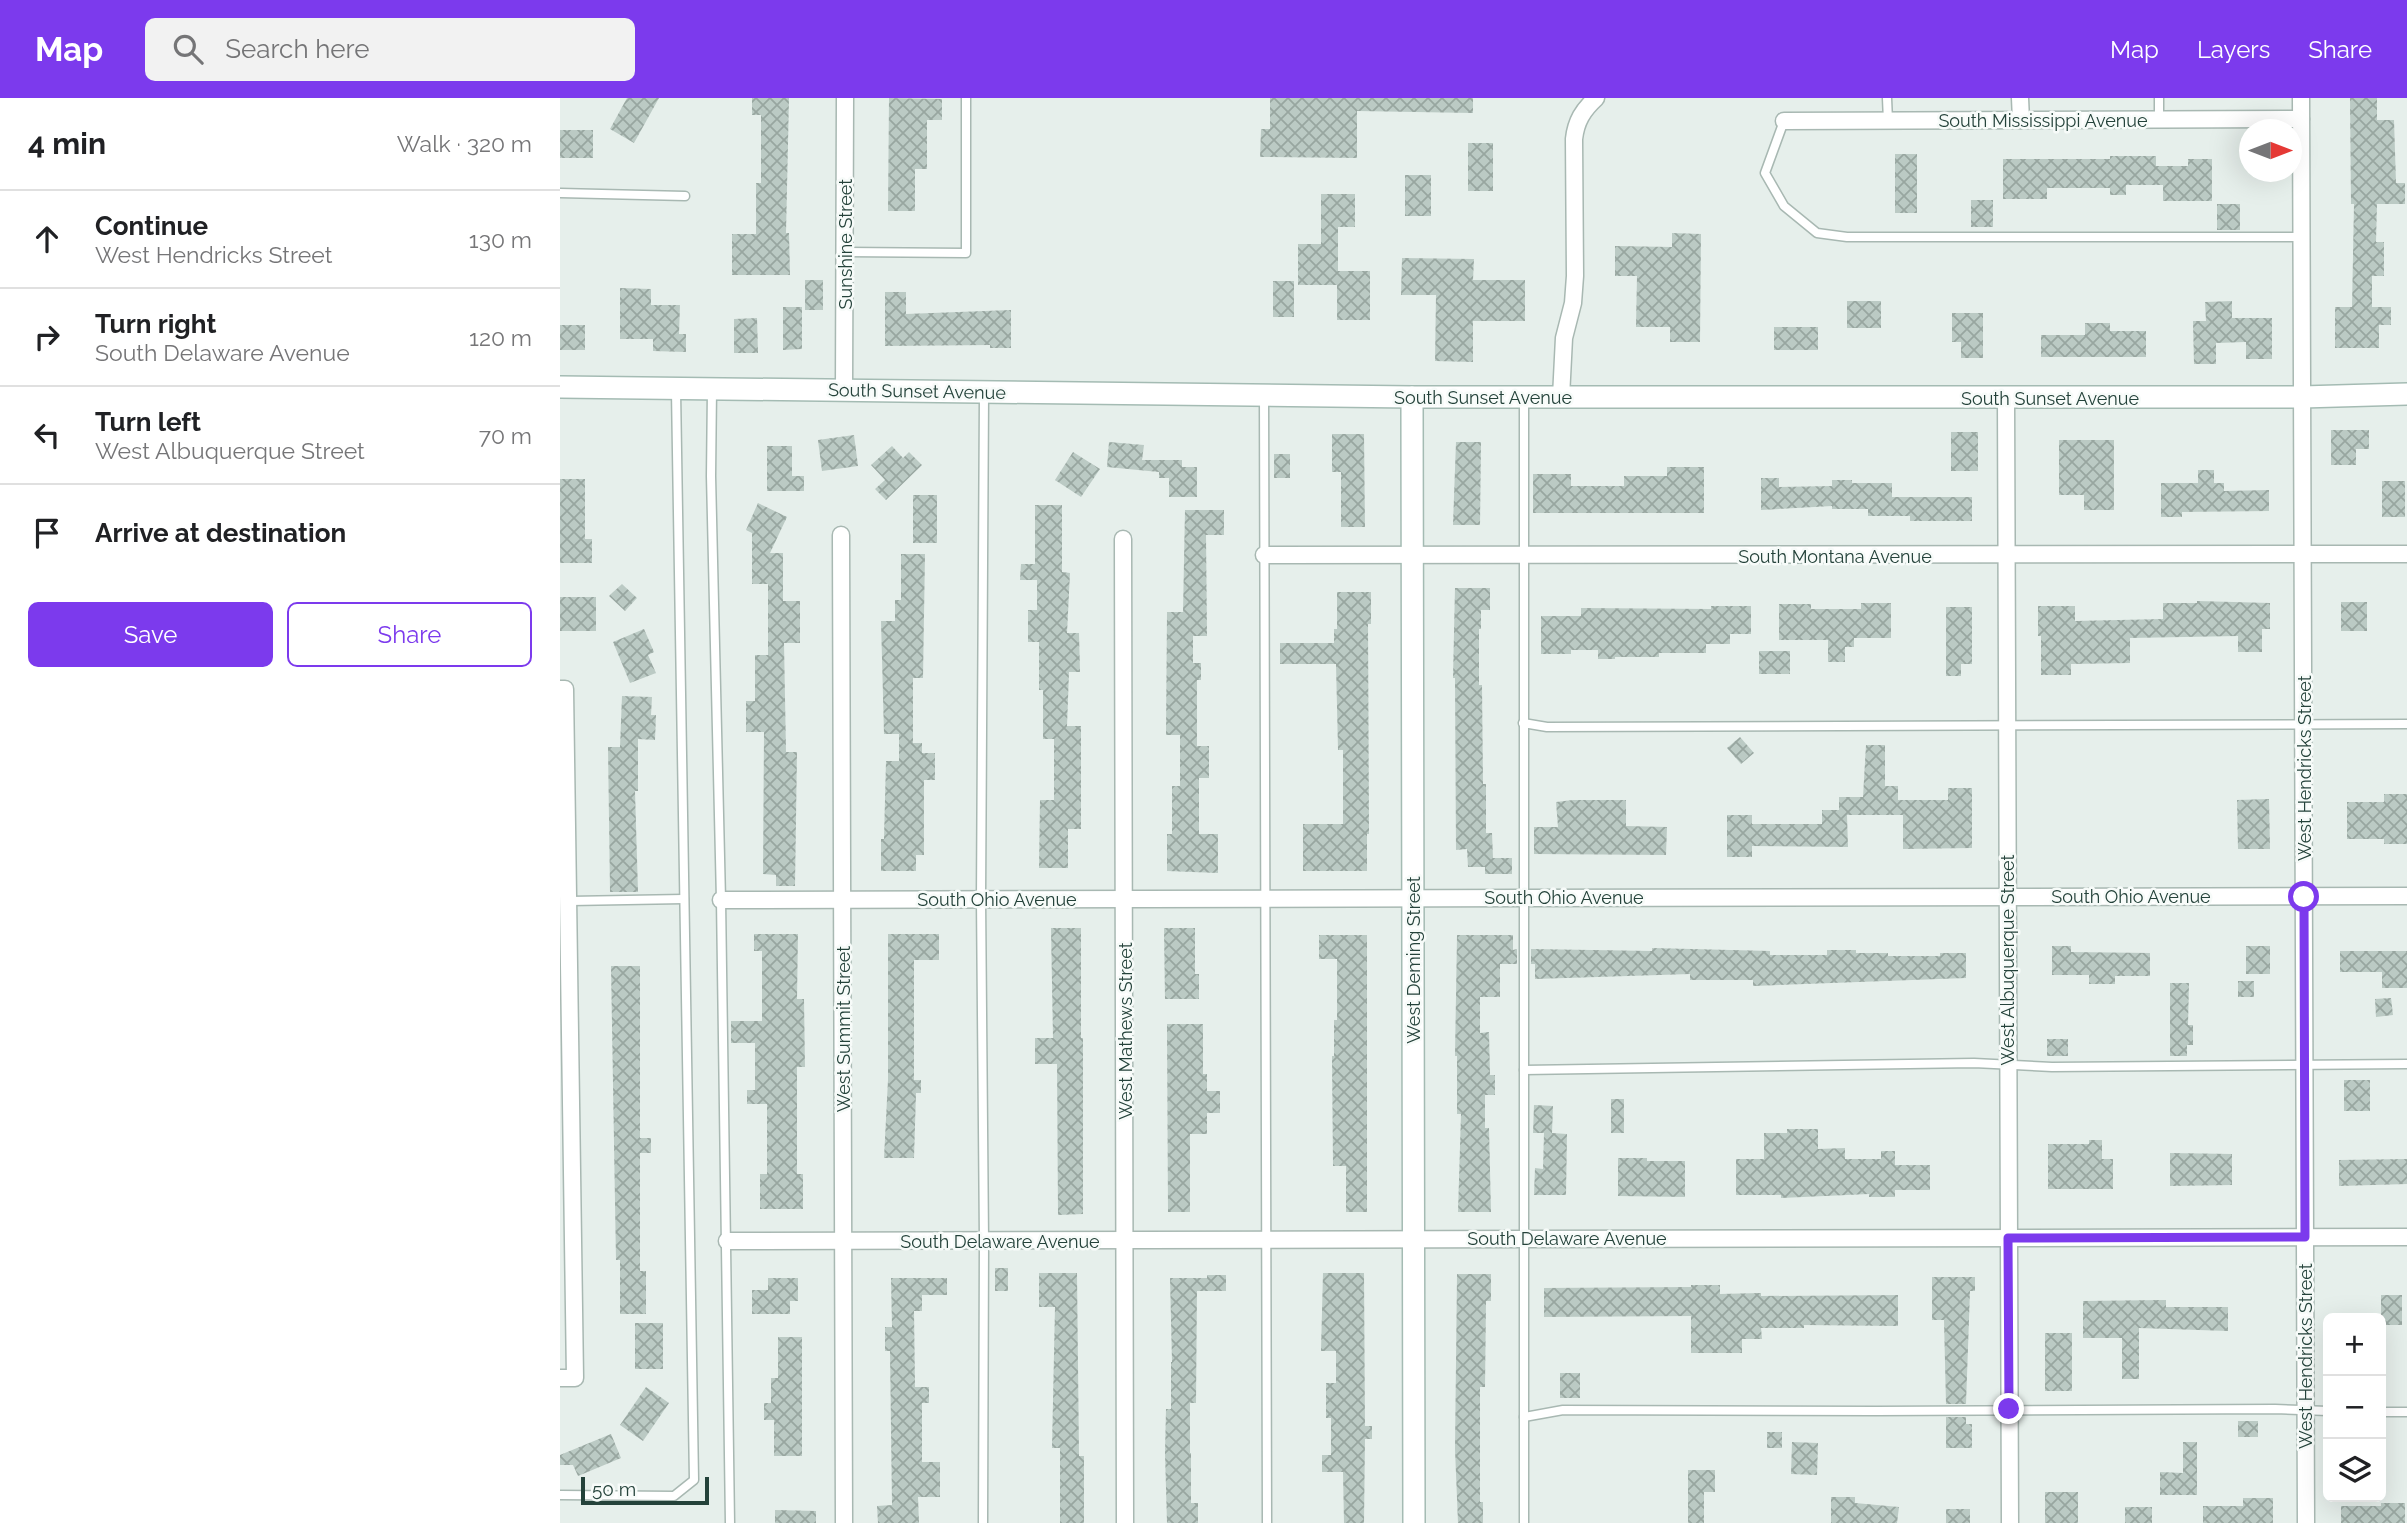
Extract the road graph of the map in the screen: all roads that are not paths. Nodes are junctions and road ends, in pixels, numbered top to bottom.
1 (845, 98) edge
2 (966, 98) edge
3 (1596, 98) edge
4 (1887, 98) edge
5 (2020, 98) edge
6 (2159, 98) edge
7 (2301, 98) edge
8 (2239, 119) edge
9 (2301, 119) edge
10 (2021, 120) junction
11 (2159, 120) junction
12 (1784, 121) joint
13 (1888, 121) junction
14 (2302, 182) edge
15 (560, 193) edge
16 (685, 196) dead end
17 (2302, 237) junction
18 (845, 252) junction
19 (560, 387) edge
20 (676, 388) junction
21 (712, 389) junction
22 (844, 390) junction
23 (984, 392) junction
24 (2407, 394) edge
25 (1264, 395) junction
26 (1412, 397) junction
27 (1524, 397) junction
28 (1561, 397) junction
29 (2302, 397) junction
30 (2006, 398) junction
31 (842, 535) dead end
32 (1123, 539) dead end
33 (2407, 554) edge
34 (1264, 555) junction
35 (2006, 555) junction
36 (2303, 555) junction
37 (1412, 556) junction
38 (1523, 556) junction
39 (562, 689) edge
40 (1523, 723) junction
41 (2304, 724) junction
42 (2407, 724) edge
43 (2006, 725) junction
44 (2007, 896) junction
45 (2407, 896) edge
46 (1522, 897) junction
47 (2304, 897) junction
48 (1124, 898) junction
49 (1264, 898) junction
50 (1413, 898) junction
51 (684, 899) junction
52 (981, 899) junction
53 (721, 900) junction
54 (843, 900) junction
55 (570, 901) junction
56 (565, 925) edge
57 (2305, 1063) junction
58 (2007, 1064) junction
59 (2407, 1064) edge
60 (1524, 1070) junction
61 (565, 1150) edge
62 (2305, 1237) junction
63 (2407, 1237) edge
64 (1414, 1238) junction
65 (1524, 1238) junction
66 (2008, 1238) junction
67 (1266, 1240) junction
68 (727, 1241) junction
69 (844, 1241) junction
70 (984, 1241) junction
71 (1125, 1241) junction
72 (566, 1260) edge
73 (567, 1378) edge
74 (2009, 1409) junction
75 (2305, 1410) junction
76 (2323, 1411) edge
77 (2386, 1412) edge
78 (2407, 1412) edge
79 (1524, 1417) junction
80 (560, 1495) edge
81 (730, 1523) edge
82 (844, 1523) edge
83 (983, 1523) edge
84 (1125, 1523) edge
85 (1267, 1523) edge
86 (1414, 1523) edge
87 (1524, 1523) edge
88 (2010, 1523) edge
89 (2306, 1523) edge

1 - 18 street, Sunshine Street
2 - 18 lane
3 - 28 street
4 - 13 lane
5 - 10 street
6 - 11 lane
7 - 9 street, West Hendricks Street
8 - 11 street, South Mississippi Avenue
10 - 11 street, South Mississippi Avenue
10 - 13 street, South Mississippi Avenue
12 - 13 street, South Mississippi Avenue
12 - 17 lane
14 - 17 street, West Hendricks Street
15 - 16 lane
17 - 29 street, West Hendricks Street
18 - 22 street, Sunshine Street
19 - 20 main road, South Sunset Avenue
20 - 21 main road, South Sunset Avenue
20 - 51 lane
21 - 22 main road, South Sunset Avenue
21 - 53 lane
22 - 23 main road, South Sunset Avenue
23 - 25 main road, South Sunset Avenue
23 - 52 lane
24 - 29 main road, South Sunset Avenue
25 - 26 main road, South Sunset Avenue
25 - 34 lane
26 - 27 main road, South Sunset Avenue
26 - 37 main road, West Deming Street
27 - 28 main road, South Sunset Avenue
27 - 38 lane
28 - 30 main road, South Sunset Avenue
29 - 30 main road, South Sunset Avenue
29 - 36 street, West Hendricks Street
30 - 35 street, West Albuquerque Street
31 - 54 street, West Summit Street
32 - 48 street, West Mathews Street
33 - 36 street, South Montana Avenue
34 - 37 street, South Montana Avenue
34 - 49 lane
35 - 36 street, South Montana Avenue
35 - 38 street, South Montana Avenue
35 - 43 street, West Albuquerque Street
36 - 41 street, West Hendricks Street
37 - 38 street, South Montana Avenue
37 - 50 main road, West Deming Street
38 - 40 lane
39 - 55 street
40 - 43 lane
40 - 46 lane
41 - 42 lane
41 - 43 lane
41 - 47 street, West Hendricks Street
43 - 44 street, West Albuquerque Street
44 - 46 street, South Ohio Avenue
44 - 47 street, South Ohio Avenue
44 - 58 street, West Albuquerque Street
45 - 47 street, South Ohio Avenue
46 - 50 street, South Ohio Avenue
46 - 60 lane
47 - 57 street, West Hendricks Street
48 - 49 street, South Ohio Avenue
48 - 52 street, South Ohio Avenue
48 - 71 street, West Mathews Street
49 - 50 street, South Ohio Avenue
49 - 67 lane
50 - 64 main road, West Deming Street
51 - 55 lane
51 - 80 lane
52 - 54 street, South Ohio Avenue
52 - 70 lane
53 - 54 street, South Ohio Avenue
53 - 68 lane
54 - 69 street, West Summit Street
55 - 56 street
56 - 61 street
57 - 58 lane
57 - 59 lane
57 - 62 street, West Hendricks Street
58 - 60 lane
58 - 66 street, West Albuquerque Street
60 - 65 lane
61 - 72 street
62 - 63 street, South Delaware Avenue
62 - 66 street, South Delaware Avenue
62 - 75 street, West Hendricks Street
64 - 65 street, South Delaware Avenue
64 - 67 street, South Delaware Avenue
64 - 86 main road, West Deming Street
65 - 66 street, South Delaware Avenue
65 - 79 lane
66 - 74 street, West Albuquerque Street
67 - 71 street, South Delaware Avenue
67 - 85 lane
68 - 69 street, South Delaware Avenue
68 - 81 lane
69 - 70 street, South Delaware Avenue
69 - 82 street, West Summit Street
70 - 71 street, South Delaware Avenue
70 - 83 lane
71 - 84 street, West Mathews Street
72 - 73 street
74 - 75 lane
74 - 79 lane
74 - 88 street, West Albuquerque Street
75 - 76 lane
75 - 89 street, West Hendricks Street
77 - 78 lane
79 - 87 lane

